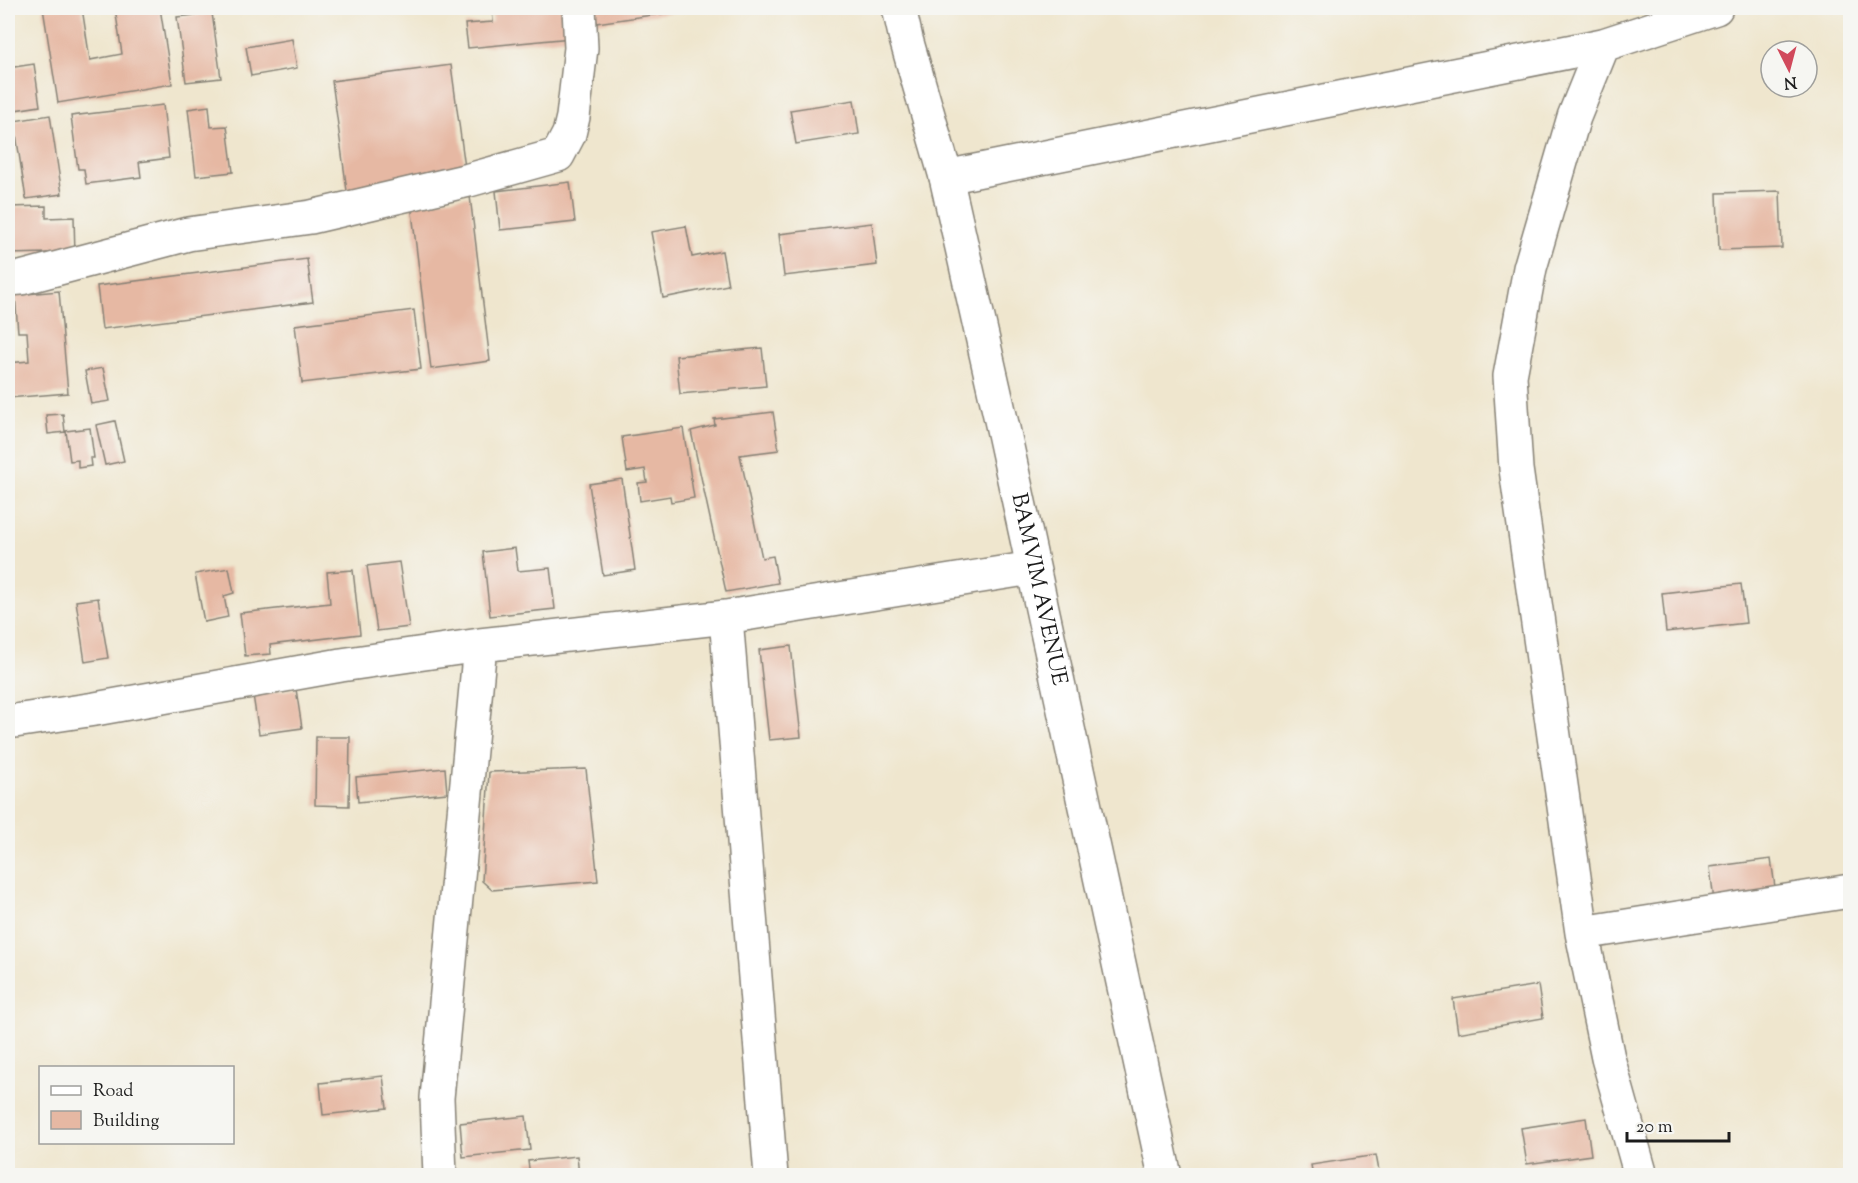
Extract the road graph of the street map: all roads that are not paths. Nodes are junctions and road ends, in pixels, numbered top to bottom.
1 (579, 8) edge
2 (899, 8) edge
3 (1716, 8) edge
4 (1603, 45) junction
5 (946, 177) junction
6 (8, 279) edge
7 (1032, 568) junction
8 (726, 617) junction
9 (480, 645) junction
10 (8, 722) edge
11 (1851, 891) edge
12 (1582, 933) junction
13 (440, 1176) edge
14 (771, 1176) edge
15 (1165, 1176) edge
16 (1641, 1176) edge

1 - 6 street
2 - 5 street, BAMVIM AVENUE
3 - 4 street
4 - 5 street
4 - 12 street
5 - 7 street, BAMVIM AVENUE
7 - 8 street
7 - 15 street, BAMVIM AVENUE
8 - 9 street
8 - 14 street
9 - 10 street
9 - 13 street
11 - 12 street
12 - 16 street

